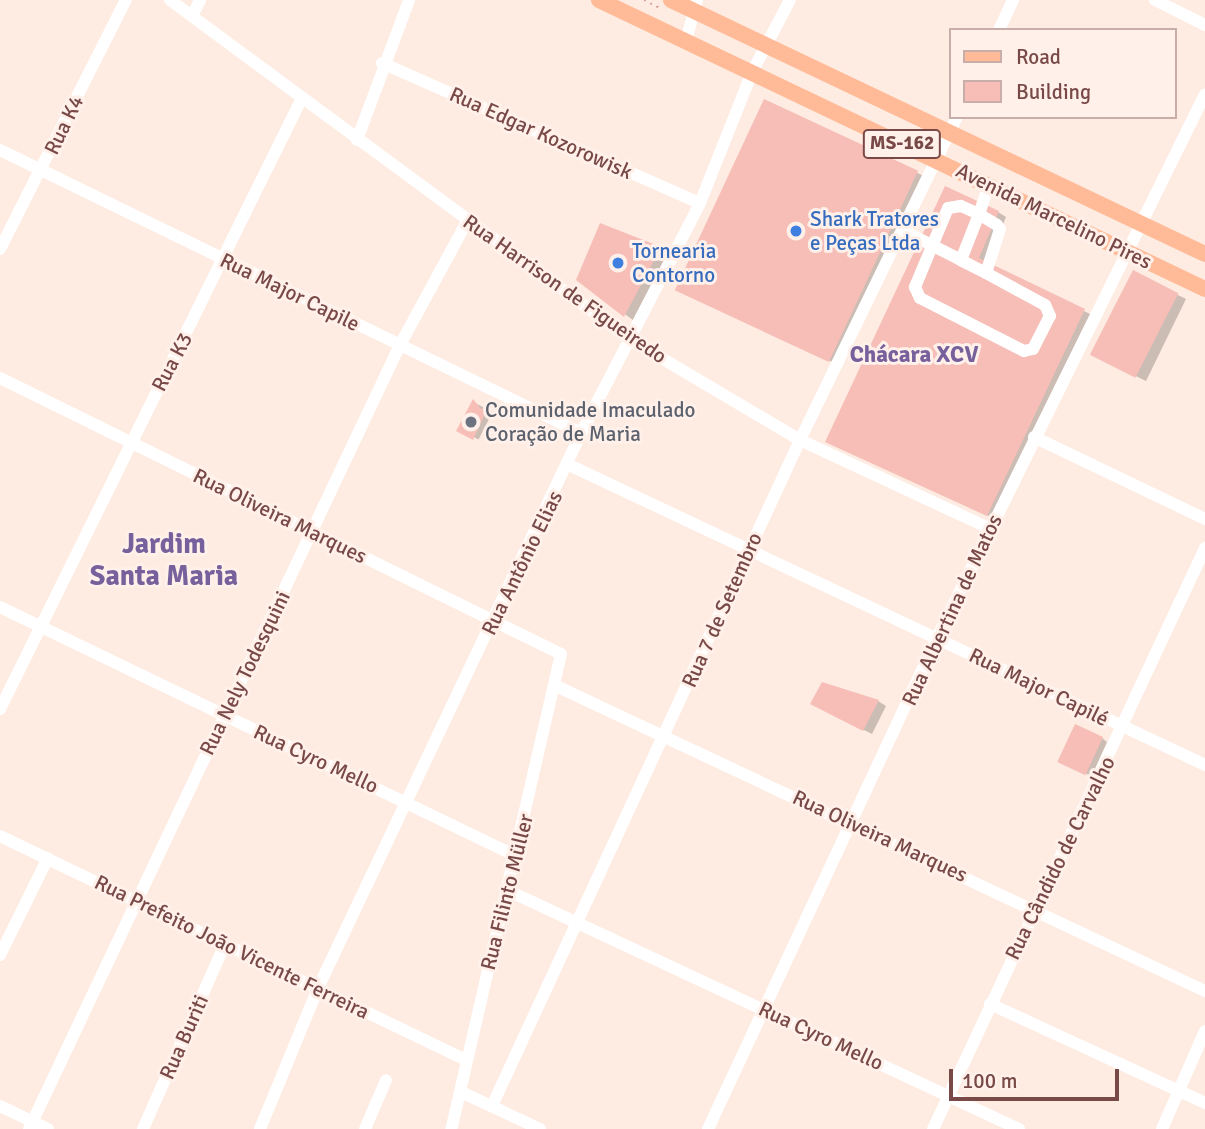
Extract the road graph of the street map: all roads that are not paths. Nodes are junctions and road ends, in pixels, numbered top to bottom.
1 (126, 0) edge
2 (170, 0) edge
3 (200, 0) edge
4 (410, 0) edge
5 (599, 0) edge
6 (671, 0) edge
7 (790, 0) edge
8 (1013, 0) edge
9 (1155, 0) edge
10 (695, 5) edge
11 (192, 16) junction
12 (1205, 26) edge
13 (1000, 28) edge
14 (686, 41) junction
15 (767, 46) junction
16 (382, 64) junction
17 (752, 72) junction
18 (1205, 94) edge
19 (302, 98) junction
20 (956, 119) edge
21 (950, 133) junction
22 (357, 140) junction
23 (0, 150) edge
24 (936, 159) junction
25 (41, 171) junction
26 (989, 185) junction
27 (700, 203) junction
28 (979, 214) junction
29 (468, 220) junction
30 (1140, 224) junction
31 (902, 230) junction
32 (932, 246) junction
33 (0, 249) edge
34 (1127, 251) junction
35 (1205, 254) edge
36 (225, 260) junction
37 (961, 260) junction
38 (986, 274) junction
39 (1205, 289) edge
40 (631, 340) junction
41 (400, 345) junction
42 (0, 377) edge
43 (581, 433) junction
44 (1034, 437) junction
45 (800, 440) junction
46 (130, 442) junction
47 (569, 465) junction
48 (1205, 519) edge
49 (990, 529) junction
50 (314, 533) junction
51 (1205, 548) edge
52 (749, 551) junction
53 (0, 607) edge
54 (493, 622) junction
55 (41, 626) junction
56 (937, 638) junction
57 (561, 654) joint
58 (554, 685) junction
59 (0, 709) edge
60 (223, 715) junction
61 (1123, 727) junction
62 (665, 737) junction
63 (1205, 765) edge
64 (407, 802) junction
65 (853, 823) junction
66 (0, 836) edge
67 (518, 857) junction
68 (48, 858) junction
69 (509, 891) junction
70 (135, 901) junction
71 (1034, 908) junction
72 (579, 923) junction
73 (225, 944) junction
74 (0, 955) edge
75 (318, 988) junction
76 (1205, 991) edge
77 (990, 1004) junction
78 (765, 1010) junction
79 (1205, 1031) edge
80 (464, 1059) junction
81 (386, 1080) dead end
82 (461, 1092) junction
83 (1181, 1093) junction
84 (948, 1095) junction
85 (1205, 1103) edge
86 (0, 1106) edge
87 (492, 1106) junction
88 (30, 1125) edge
89 (48, 1129) edge
90 (143, 1129) edge
91 (260, 1129) edge
92 (365, 1129) edge
93 (451, 1129) edge
94 (540, 1129) edge
95 (708, 1129) edge
96 (933, 1129) edge
97 (1019, 1129) edge
98 (1162, 1129) edge

1 - 25 street, Rua K4
2 - 11 street, Rua Harrison de Figueiredo
3 - 11 street
4 - 16 street
5 - 14 main road, Avenida Marcelino Pires / MS-162
6 - 10 main road, Avenida Marcelino Pires / MS-162
7 - 15 street, Rua Antônio Elias
8 - 13 street
9 - 12 street
10 - 14 street
10 - 15 main road, Avenida Marcelino Pires / MS-162
11 - 19 street, Rua Harrison de Figueiredo
14 - 17 main road, Avenida Marcelino Pires / MS-162
15 - 17 street, Rua Antônio Elias
15 - 21 main road, Avenida Marcelino Pires / MS-162
16 - 22 street
16 - 27 street, Rua Edgar Kozorowisk
17 - 24 main road, Avenida Marcelino Pires / MS-162
17 - 27 street, Rua Antônio Elias
18 - 30 street, Rua Albertina de Matos
19 - 22 street, Rua Harrison de Figueiredo
19 - 36 street, Rua K3
20 - 21 street, Rua 7 de Setembro
21 - 24 street, Rua 7 de Setembro
21 - 30 main road, Avenida Marcelino Pires / MS-162
22 - 29 street, Rua Harrison de Figueiredo
23 - 25 street, Rua Major Capile
24 - 26 main road, Avenida Marcelino Pires / MS-162
24 - 31 street, Rua 7 de Setembro
25 - 33 street, Rua K4
25 - 36 street, Rua Major Capile
26 - 28 street
26 - 34 main road, Avenida Marcelino Pires / MS-162
27 - 40 street, Rua Antônio Elias
28 - 32 street
28 - 37 street
28 - 38 street
29 - 40 street, Rua Harrison de Figueiredo
29 - 41 street, Rua Nely Todesquini
30 - 34 street, Rua Albertina de Matos
30 - 35 main road, Avenida Marcelino Pires / MS-162
31 - 32 street
31 - 45 street, Rua 7 de Setembro
32 - 37 street
32 - 38 street
34 - 39 main road, Avenida Marcelino Pires / MS-162
34 - 44 street, Rua Albertina de Matos
36 - 41 street, Rua Major Capile
36 - 46 street, Rua K3
37 - 38 street
40 - 43 street, Rua Antônio Elias
40 - 45 street, Rua Harrison de Figueiredo
41 - 43 street, Rua Major Capile
41 - 50 street, Rua Nely Todesquini
42 - 46 street, Rua Oliveira Marques
43 - 47 street, Rua Antônio Elias
44 - 48 street
44 - 49 street, Rua Albertina de Matos
45 - 49 street, Rua Harrison de Figueiredo
45 - 52 street, Rua 7 de Setembro
46 - 50 street, Rua Oliveira Marques
46 - 55 street, Rua K3
47 - 52 street, Rua Major Capilé
47 - 54 street, Rua Antônio Elias
49 - 56 street, Rua Albertina de Matos
50 - 54 street, Rua Oliveira Marques
50 - 60 street, Rua Nely Todesquini
51 - 61 street, Rua Cândido de Carvalho
52 - 56 street, Rua Major Capilé
52 - 62 street, Rua 7 de Setembro
53 - 55 street, Rua Cyro Mello
54 - 57 street, Rua Oliveira Marques
54 - 64 street, Rua Antônio Elias
55 - 59 street, Rua K3
55 - 60 street, Rua Cyro Mello
56 - 61 street, Rua Major Capilé
56 - 65 street, Rua Albertina de Matos
57 - 58 street, Rua Filinto Müller
58 - 62 street, Rua Oliveira Marques
58 - 67 street, Rua Filinto Müller
60 - 64 street, Rua Cyro Mello
60 - 70 street, Rua Nely Todesquini
61 - 63 street, Rua Major Capilé
61 - 71 street, Rua Cândido de Carvalho
62 - 65 street, Rua Oliveira Marques
62 - 72 street, Rua 7 de Setembro
64 - 67 street, Rua Cyro Mello
64 - 75 street, Rua Antônio Elias
65 - 71 street, Rua Oliveira Marques
65 - 78 street, Rua Albertina de Matos
66 - 68 street, Rua Prefeito João Vicente Ferreira
67 - 69 street, Rua Filinto Müller
68 - 70 street, Rua Prefeito João Vicente Ferreira
68 - 74 street
69 - 72 street, Rua Cyro Mello
69 - 80 street, Rua Filinto Müller
70 - 73 street, Rua Prefeito João Vicente Ferreira
70 - 88 street, Rua Nely Todesquini
71 - 76 street, Rua Oliveira Marques
71 - 77 street, Rua Cândido de Carvalho
72 - 78 street, Rua Cyro Mello
72 - 87 street, Rua 7 de Setembro
73 - 75 street, Rua Prefeito João Vicente Ferreira
73 - 90 street, Rua Buriti
75 - 80 street, Rua Prefeito João Vicente Ferreira
75 - 91 street, Rua Antônio Elias
77 - 83 street
77 - 84 street, Rua Cândido de Carvalho
78 - 84 street, Rua Cyro Mello
78 - 95 street, Rua Albertina de Matos
79 - 83 street
80 - 82 street, Rua Filinto Müller
81 - 92 street
82 - 87 street
82 - 93 street, Rua Filinto Müller
83 - 85 street
83 - 98 street
84 - 96 street, Rua Cândido de Carvalho
84 - 97 street, Rua Cyro Mello
86 - 88 street
87 - 94 street
88 - 89 street

